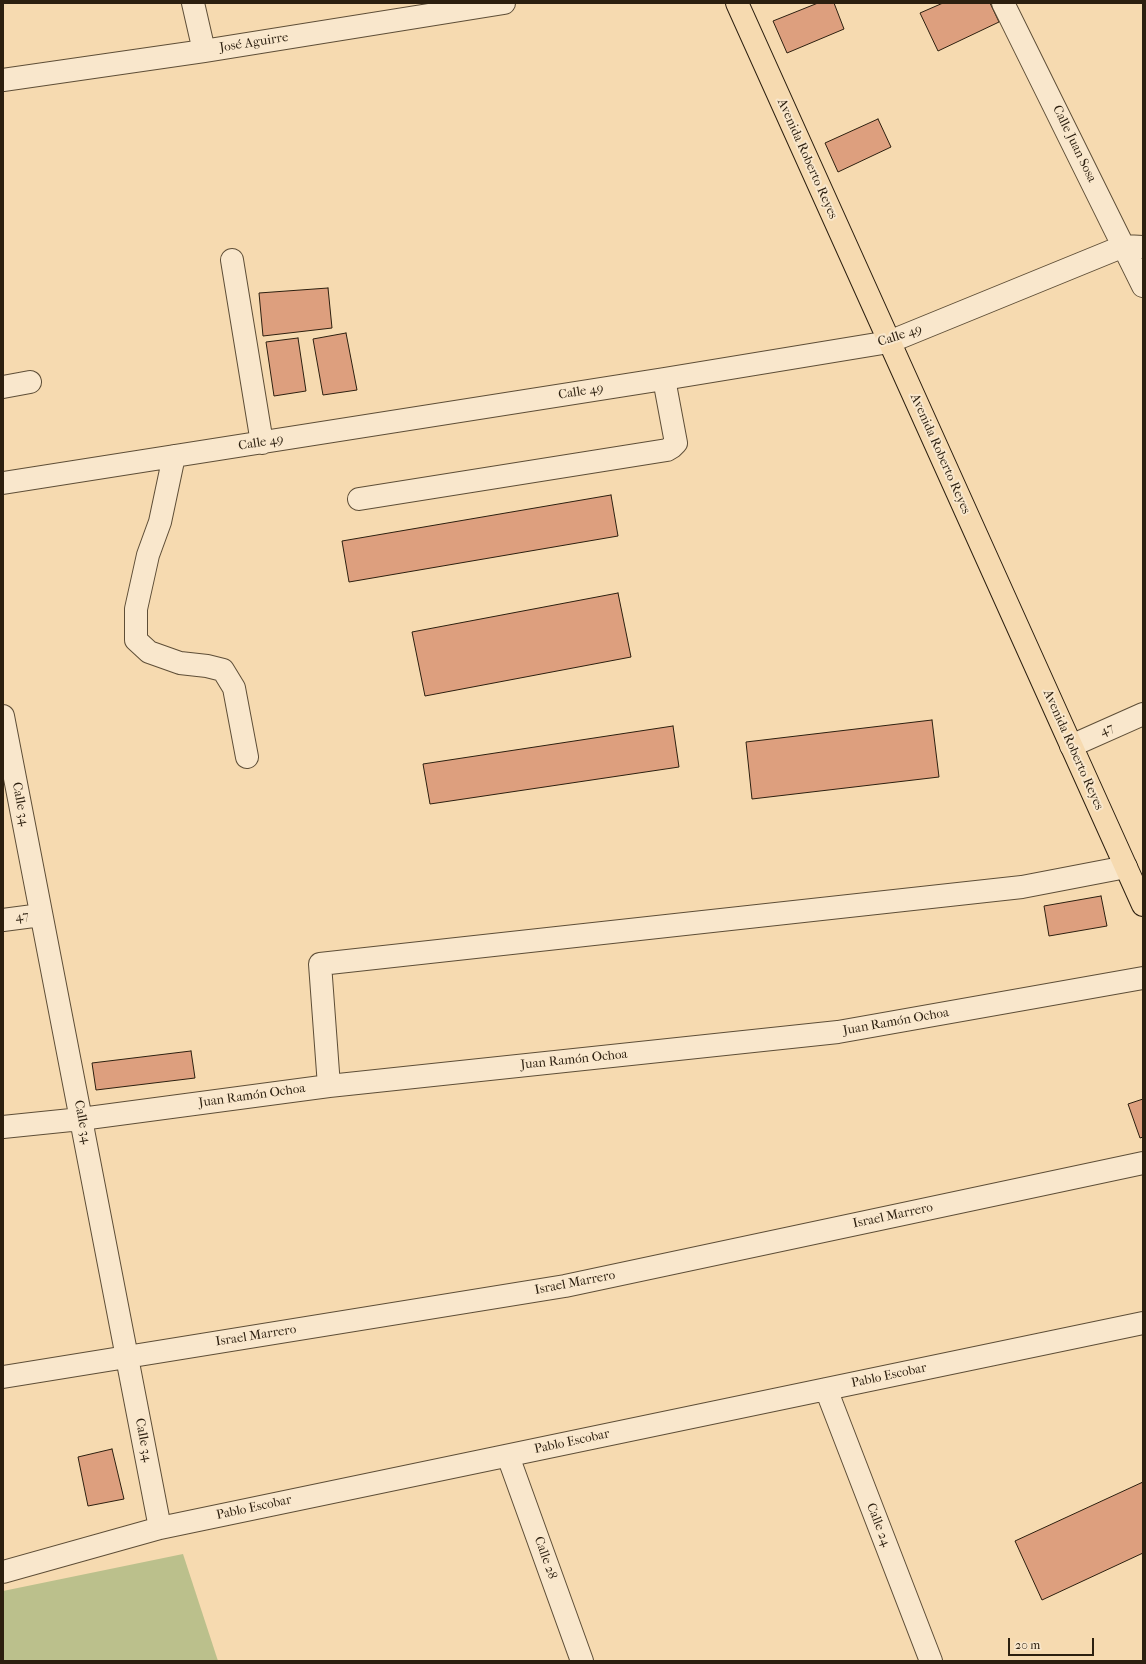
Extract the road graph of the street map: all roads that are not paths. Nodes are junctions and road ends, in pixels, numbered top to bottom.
1 (193, 3) edge
2 (504, 3) edge
3 (737, 3) edge
4 (1003, 3) edge
5 (204, 51) junction
6 (3, 80) edge
7 (1134, 246) edge
8 (232, 260) dead end
9 (1143, 286) edge
10 (889, 342) junction
11 (664, 380) junction
12 (30, 382) dead end
13 (3, 387) edge
14 (262, 442) junction
15 (174, 456) junction
16 (3, 484) edge
17 (359, 499) dead end
18 (1143, 714) edge
19 (3, 716) edge
20 (1071, 746) junction
21 (247, 757) dead end
22 (1126, 867) junction
23 (1143, 905) edge
24 (41, 915) junction
25 (3, 920) edge
26 (1143, 978) edge
27 (329, 1086) junction
28 (81, 1119) junction
29 (3, 1127) edge
30 (1143, 1163) edge
31 (1143, 1323) edge
32 (127, 1357) junction
33 (3, 1376) edge
34 (826, 1389) junction
35 (508, 1456) junction
36 (160, 1528) junction
37 (3, 1572) edge
38 (582, 1661) edge
39 (931, 1661) edge

1 - 5 street
2 - 5 street, José Aguirre
3 - 10 main road, Avenida Roberto Reyes
4 - 7 street, Calle Juan Sosa
5 - 6 street, José Aguirre
7 - 9 street, Calle Juan Sosa
7 - 10 street, Calle 49
8 - 14 street
10 - 11 street, Calle 49
10 - 20 main road, Avenida Roberto Reyes
11 - 14 street, Calle 49
11 - 17 street
12 - 13 street
14 - 15 street, Calle 49
15 - 16 street, Calle 49
15 - 21 street
18 - 20 street, 47
19 - 24 street, Calle 34
20 - 22 main road, Avenida Roberto Reyes
22 - 23 main road, Avenida Roberto Reyes
22 - 27 street
24 - 25 street, 47
24 - 28 street, Calle 34
26 - 27 street, Juan Ramón Ochoa
27 - 28 street, Juan Ramón Ochoa
28 - 29 street, Juan Ramón Ochoa
28 - 32 street, Calle 34
30 - 32 street, Israel Marrero
31 - 34 street, Pablo Escobar
32 - 33 street, Israel Marrero
32 - 36 street, Calle 34
34 - 35 street, Pablo Escobar
34 - 39 street, Calle 24
35 - 36 street, Pablo Escobar
35 - 38 street, Calle 28
36 - 37 street, Pablo Escobar

